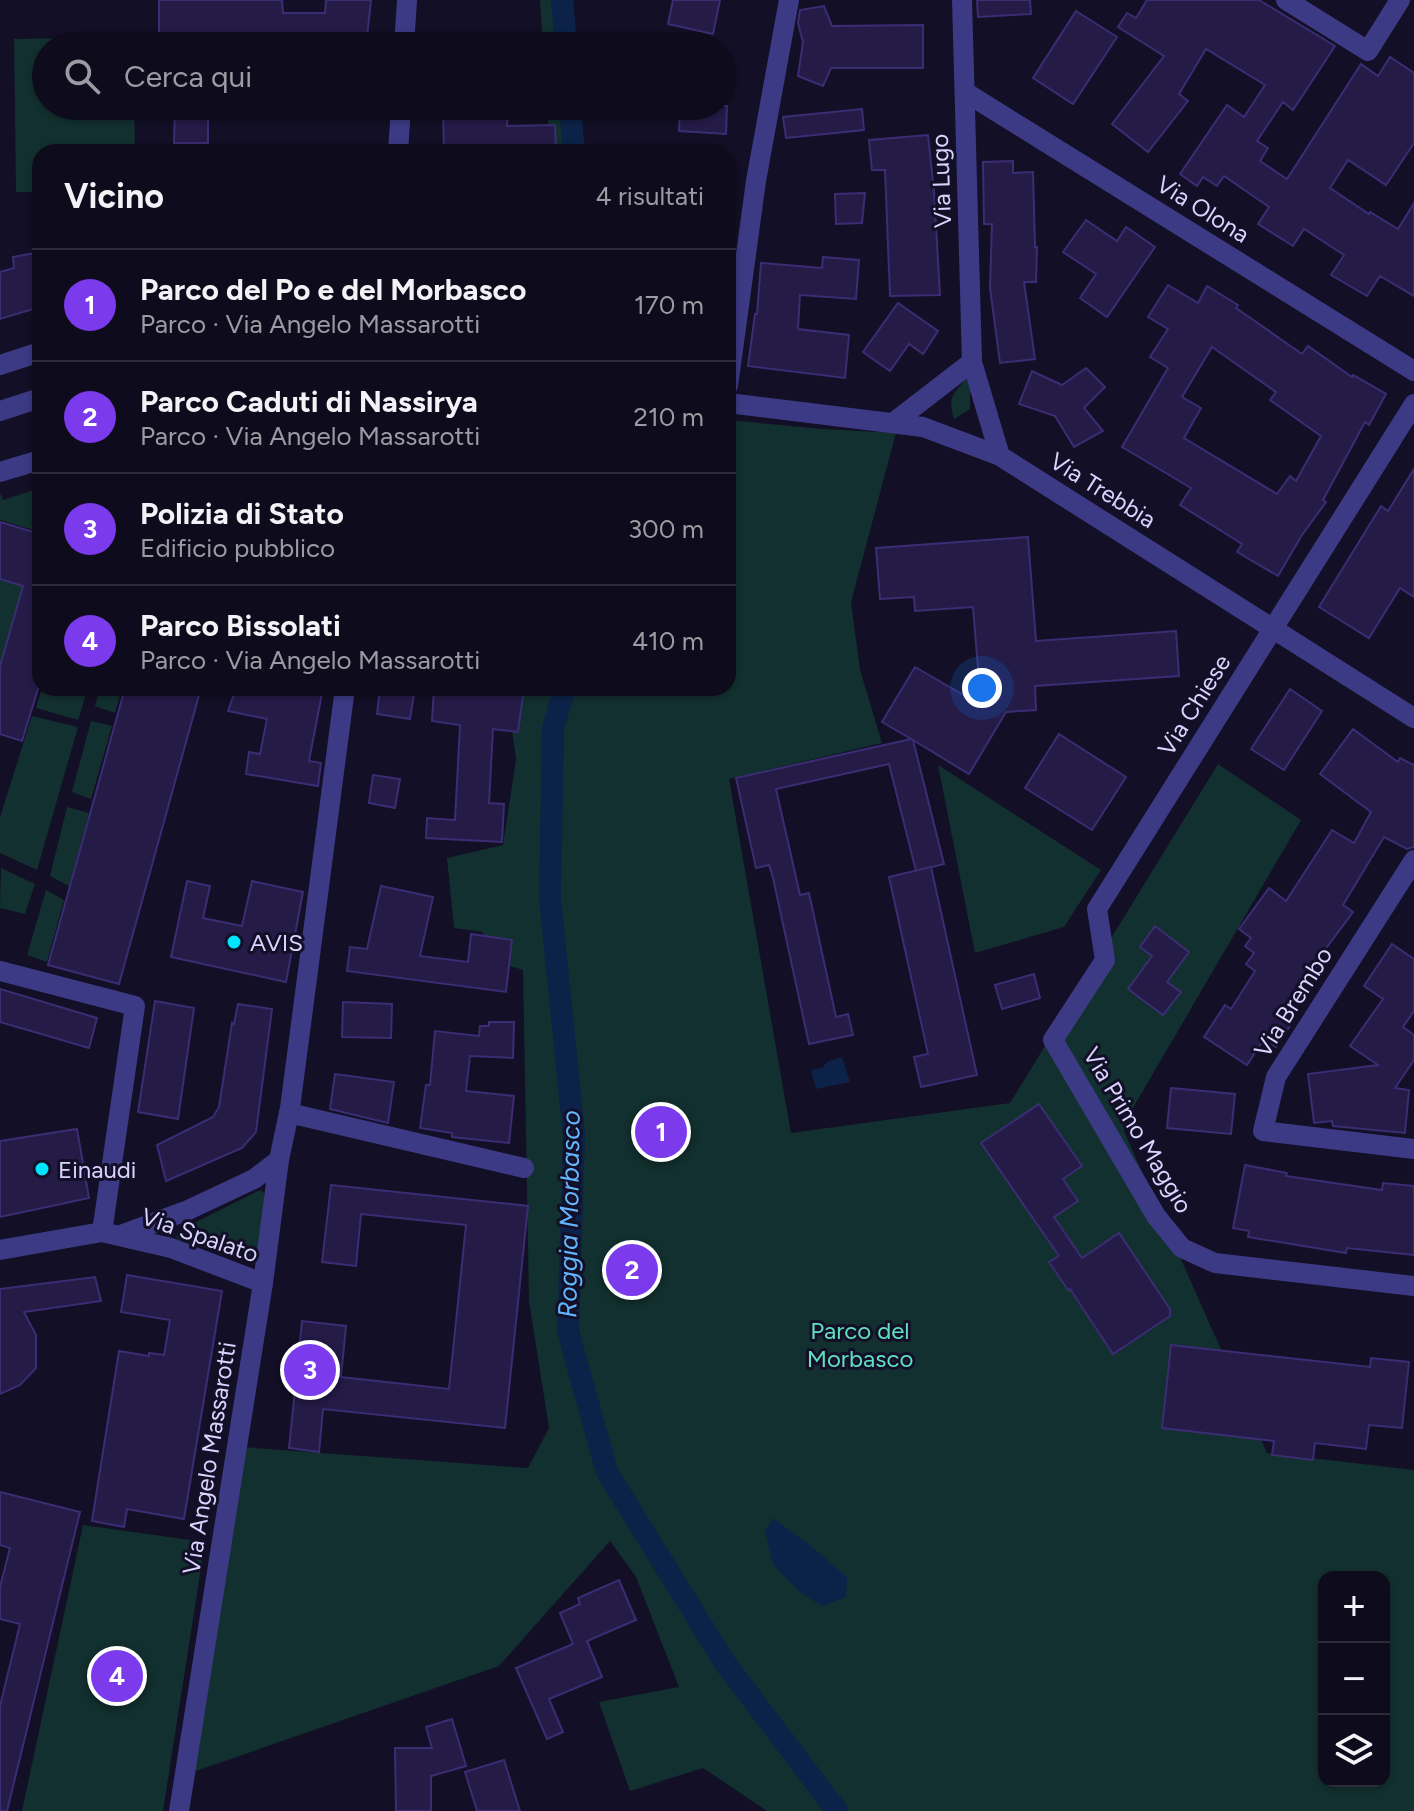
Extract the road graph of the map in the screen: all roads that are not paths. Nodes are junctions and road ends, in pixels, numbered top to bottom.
1 (407, 0) edge
2 (789, 0) edge
3 (962, 0) edge
4 (1286, 0) edge
5 (1400, 0) edge
6 (405, 32) edge
7 (965, 92) junction
8 (400, 120) edge
9 (399, 144) edge
10 (736, 327) edge
11 (32, 355) edge
12 (972, 362) junction
13 (0, 365) edge
14 (1414, 371) edge
15 (32, 401) edge
16 (736, 404) edge
17 (1414, 404) edge
18 (0, 411) edge
19 (893, 423) junction
20 (1000, 456) junction
21 (32, 462) edge
22 (0, 472) edge
23 (1273, 629) junction
24 (344, 696) edge
25 (1414, 718) edge
26 (1414, 860) edge
27 (0, 971) edge
28 (1053, 1040) joint
29 (289, 1113) junction
30 (1414, 1149) edge
31 (279, 1160) junction
32 (524, 1168) dead end
33 (111, 1234) junction
34 (0, 1250) edge
35 (263, 1283) junction
36 (1414, 1286) edge
37 (179, 1811) edge

1 - 6 street
2 - 10 street
3 - 7 street, Via Lugo
4 - 5 street
7 - 12 street, Via Lugo
7 - 14 street, Via Olona
8 - 9 street
11 - 13 street
12 - 19 street
12 - 20 street, Via Lugo
15 - 18 street
16 - 19 street, Via Trebbia
17 - 23 street, Via Chiese
19 - 20 street, Via Trebbia
20 - 23 street, Via Trebbia
21 - 22 street
23 - 25 street, Via Trebbia
23 - 28 street, Via Chiese
24 - 29 street, Via Angelo Massarotti
26 - 30 street, Via Brembo
27 - 33 street
28 - 36 street, Via Primo Maggio
29 - 31 street, Via Angelo Massarotti
29 - 32 street
31 - 33 street, Via Spalato
31 - 35 street, Via Angelo Massarotti
33 - 34 street, Via Spalato
33 - 35 street, Via Spalato
35 - 37 street, Via Angelo Massarotti

